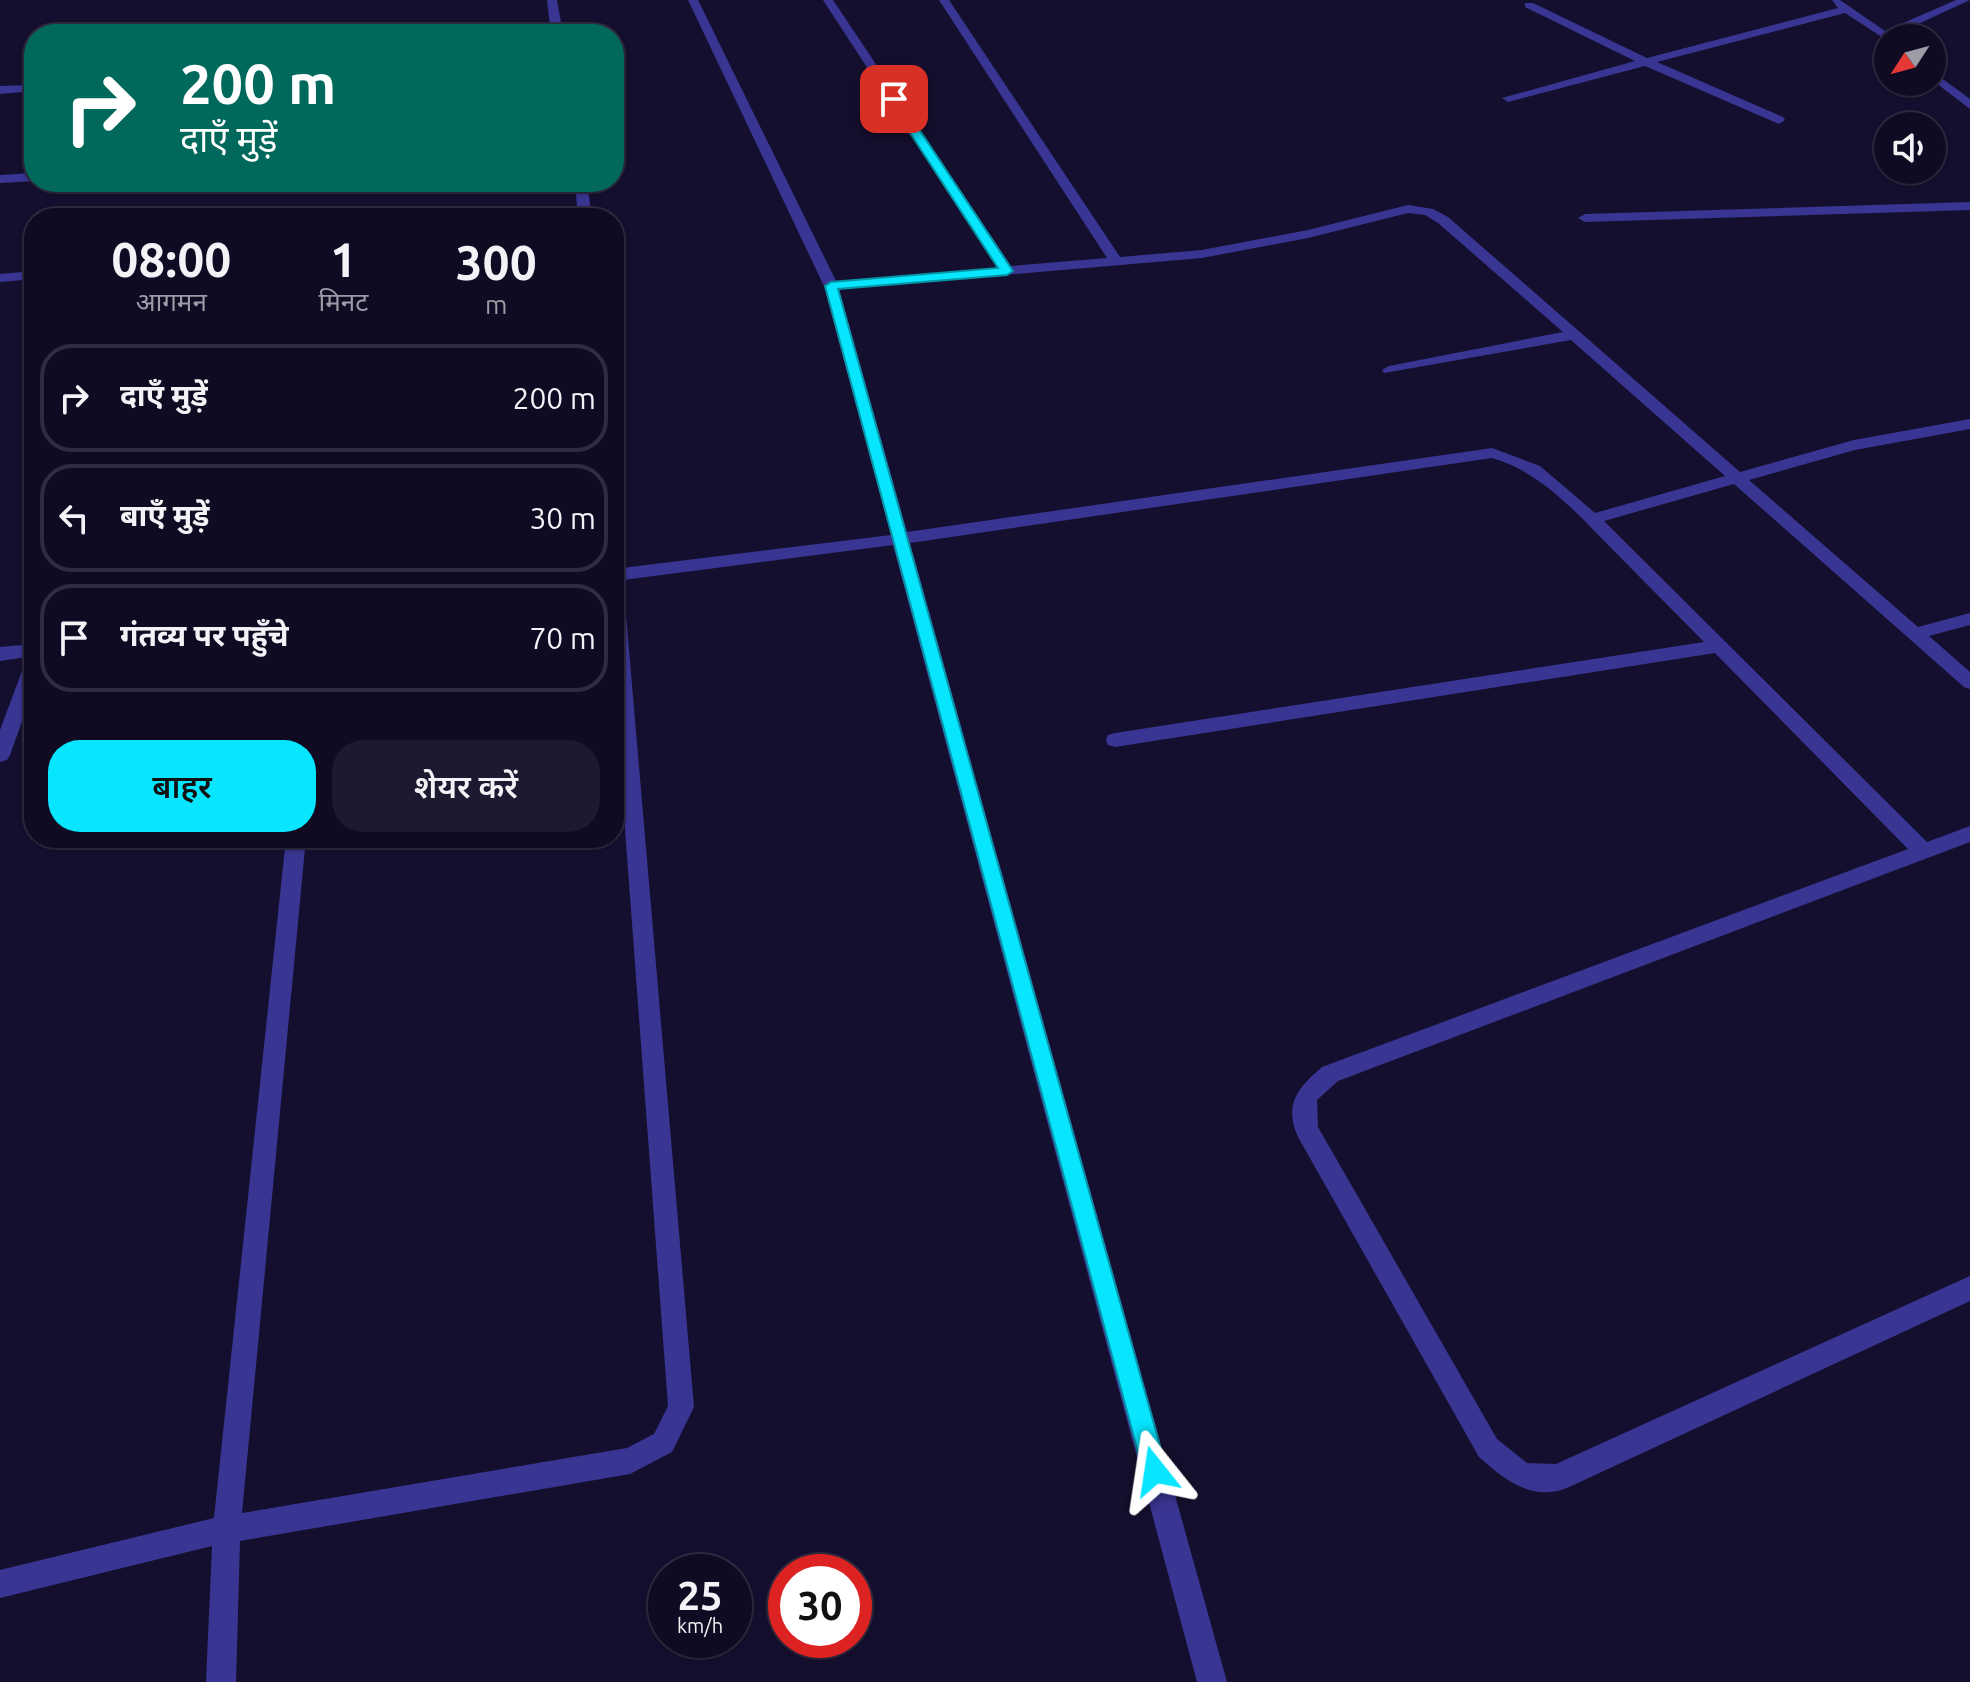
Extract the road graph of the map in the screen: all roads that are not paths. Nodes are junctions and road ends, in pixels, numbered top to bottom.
1 (552, 0) edge
2 (693, 0) edge
3 (828, 0) edge
4 (944, 0) edge
5 (1832, 0) edge
6 (1965, 0) edge
7 (1529, 5) dead end
8 (1847, 9) junction
9 (556, 24) edge
10 (1912, 24) edge
11 (1874, 28) edge
12 (1646, 62) junction
13 (1946, 85) edge
14 (24, 89) edge
15 (0, 90) edge
16 (1508, 98) dead end
17 (1970, 105) edge
18 (1779, 120) dead end
19 (24, 178) edge
20 (0, 179) edge
21 (1970, 206) edge
22 (1585, 218) dead end
23 (1116, 262) junction
24 (1007, 271) junction
25 (24, 276) edge
26 (0, 278) edge
27 (831, 286) junction
28 (1572, 335) junction
29 (1389, 370) dead end
30 (1970, 424) edge
31 (1733, 477) junction
32 (1592, 519) junction
33 (900, 539) junction
34 (624, 574) edge
35 (1970, 619) edge
36 (1914, 634) junction
37 (1719, 646) junction
38 (24, 651) edge
39 (0, 654) edge
40 (1970, 682) edge
41 (24, 690) edge
42 (624, 699) edge
43 (1115, 740) dead end
44 (0, 755) edge
45 (1970, 834) edge
46 (295, 848) edge
47 (1924, 852) junction
48 (1970, 1288) edge
49 (227, 1529) junction
50 (0, 1584) edge
51 (221, 1682) edge
52 (1212, 1682) edge

1 - 9 street
2 - 27 street
3 - 24 street
4 - 23 street
5 - 8 street
6 - 10 street
7 - 12 street
8 - 11 street
8 - 12 street
12 - 16 street
12 - 18 street
13 - 17 street
14 - 15 street
19 - 20 street
21 - 22 street
23 - 24 street
23 - 28 street
24 - 27 street
25 - 26 street
27 - 33 street
28 - 29 street
28 - 31 street
30 - 31 street
31 - 32 street
31 - 36 street
32 - 33 street
32 - 37 street
33 - 34 street
33 - 52 street
35 - 36 street
36 - 40 street
37 - 43 street
37 - 47 street
38 - 39 street
41 - 44 street
42 - 49 street
45 - 47 street
46 - 49 street
47 - 48 street
49 - 50 street
49 - 51 street

